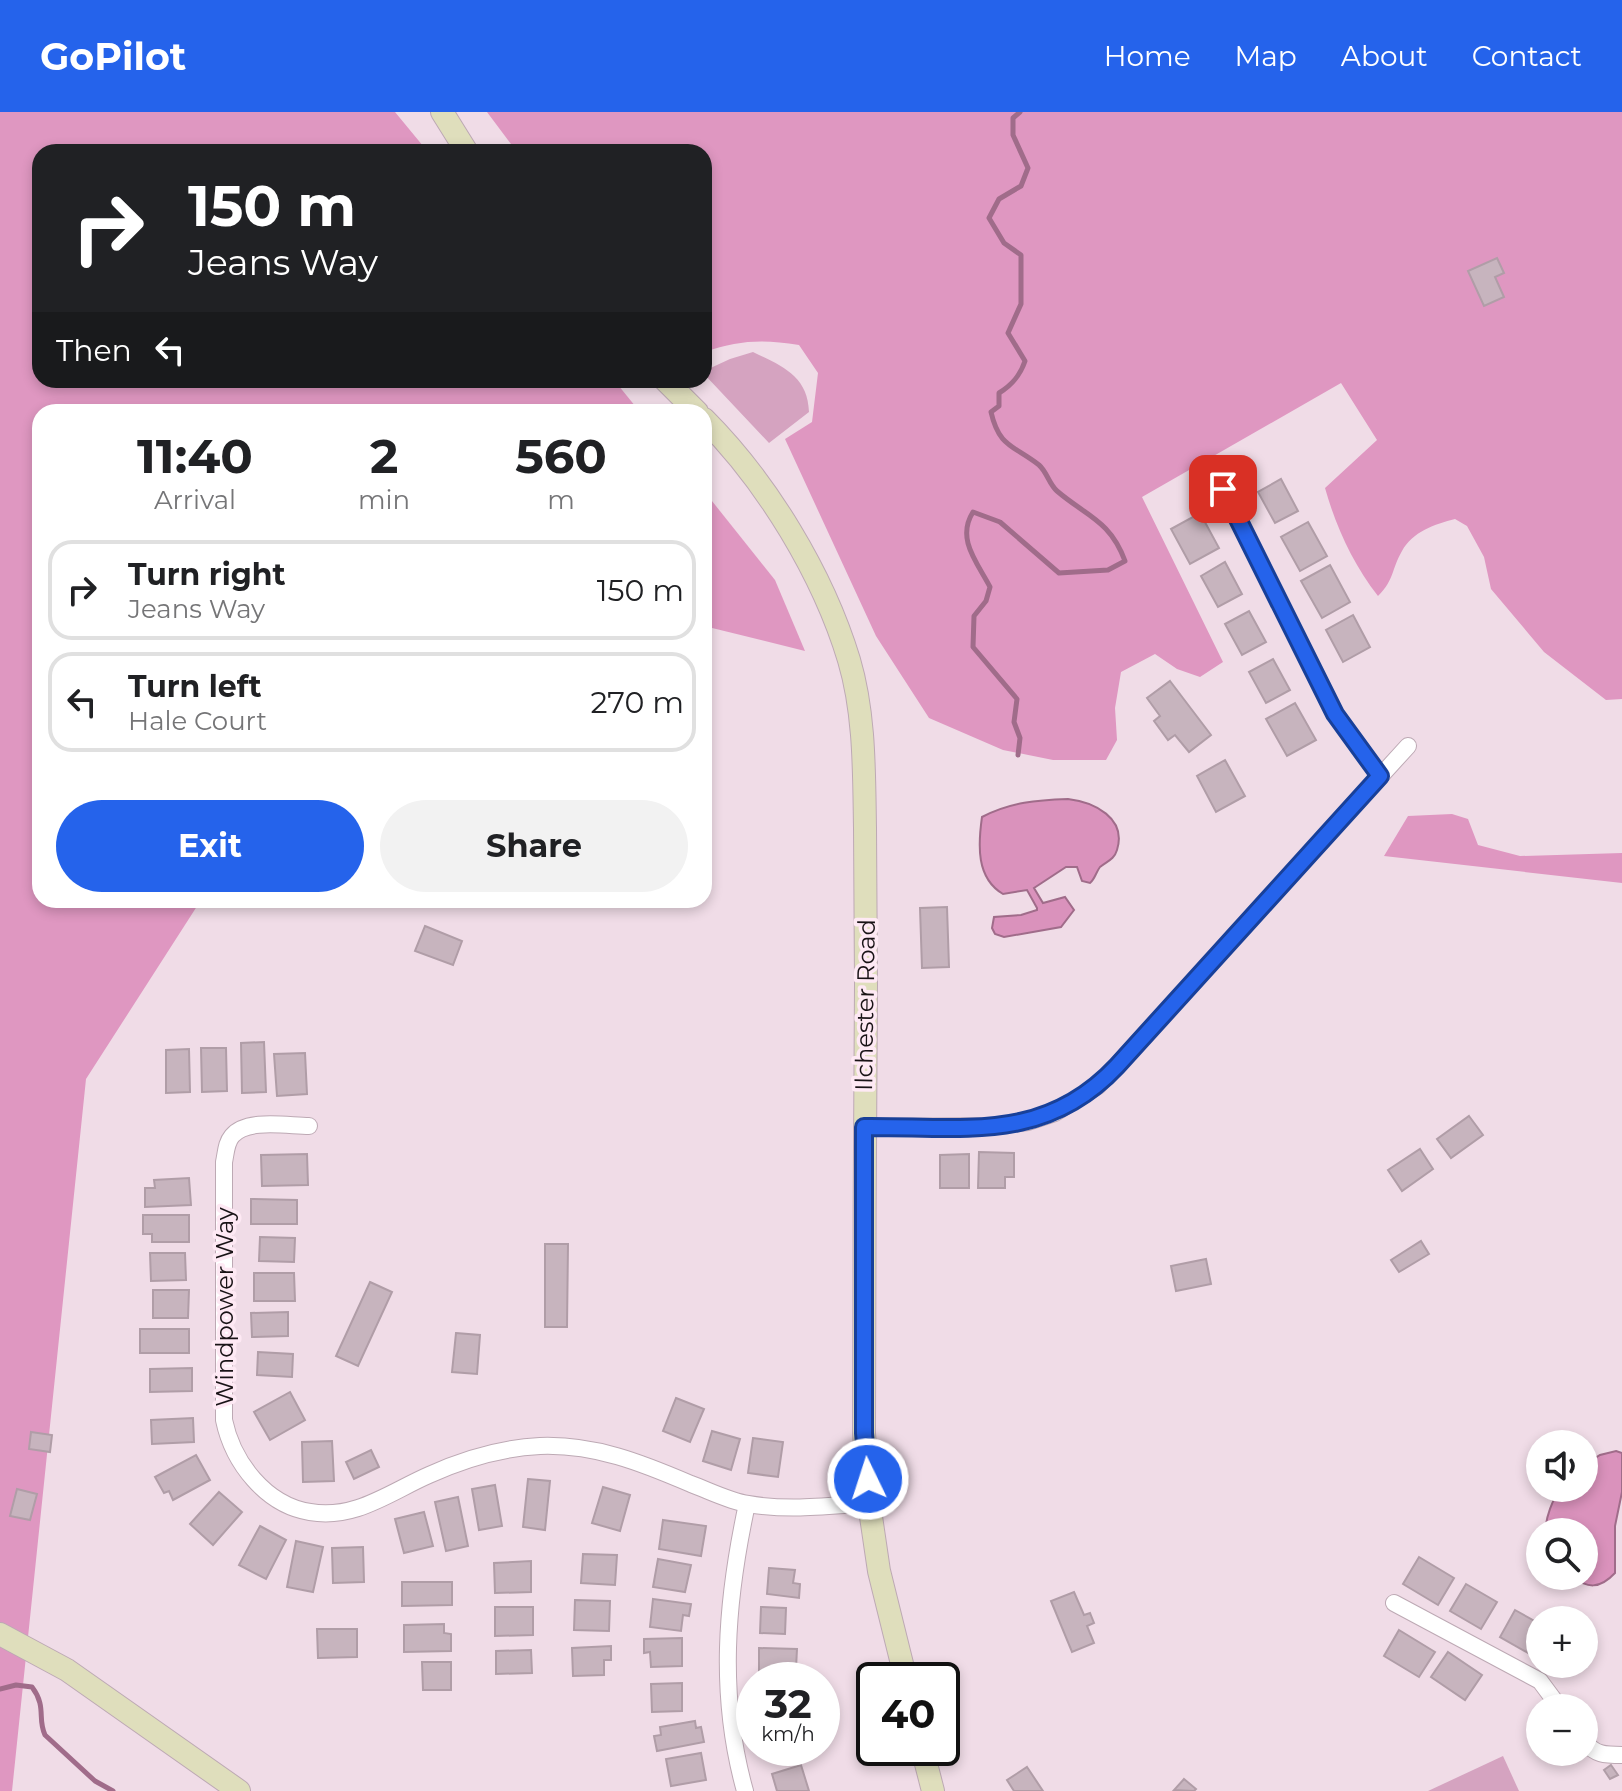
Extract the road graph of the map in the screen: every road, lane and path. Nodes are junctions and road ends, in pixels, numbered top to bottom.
1 (442, 112) edge
2 (462, 144) edge
3 (673, 388) edge
4 (689, 404) edge
5 (712, 428) edge
6 (1223, 489) dead end
7 (1408, 746) dead end
8 (1380, 776) junction
9 (309, 1126) dead end
10 (864, 1127) junction
11 (869, 1503) junction
12 (747, 1504) junction
13 (1394, 1603) dead end
14 (0, 1634) edge
15 (902, 1662) edge
16 (1550, 1694) edge
17 (1598, 1753) edge
18 (1622, 1755) edge
19 (927, 1766) edge
20 (239, 1791) edge
21 (745, 1791) edge
22 (933, 1791) edge

1 - 2 street
3 - 4 street
5 - 10 street, Ilchester Road
6 - 8 street
7 - 8 street
8 - 10 street
9 - 12 street, Windpower Way
10 - 11 street, Ilchester Road
11 - 12 street, Windpower Way
11 - 15 street, Ilchester Road
12 - 21 street
13 - 16 street
14 - 20 street
17 - 18 street
19 - 22 street

